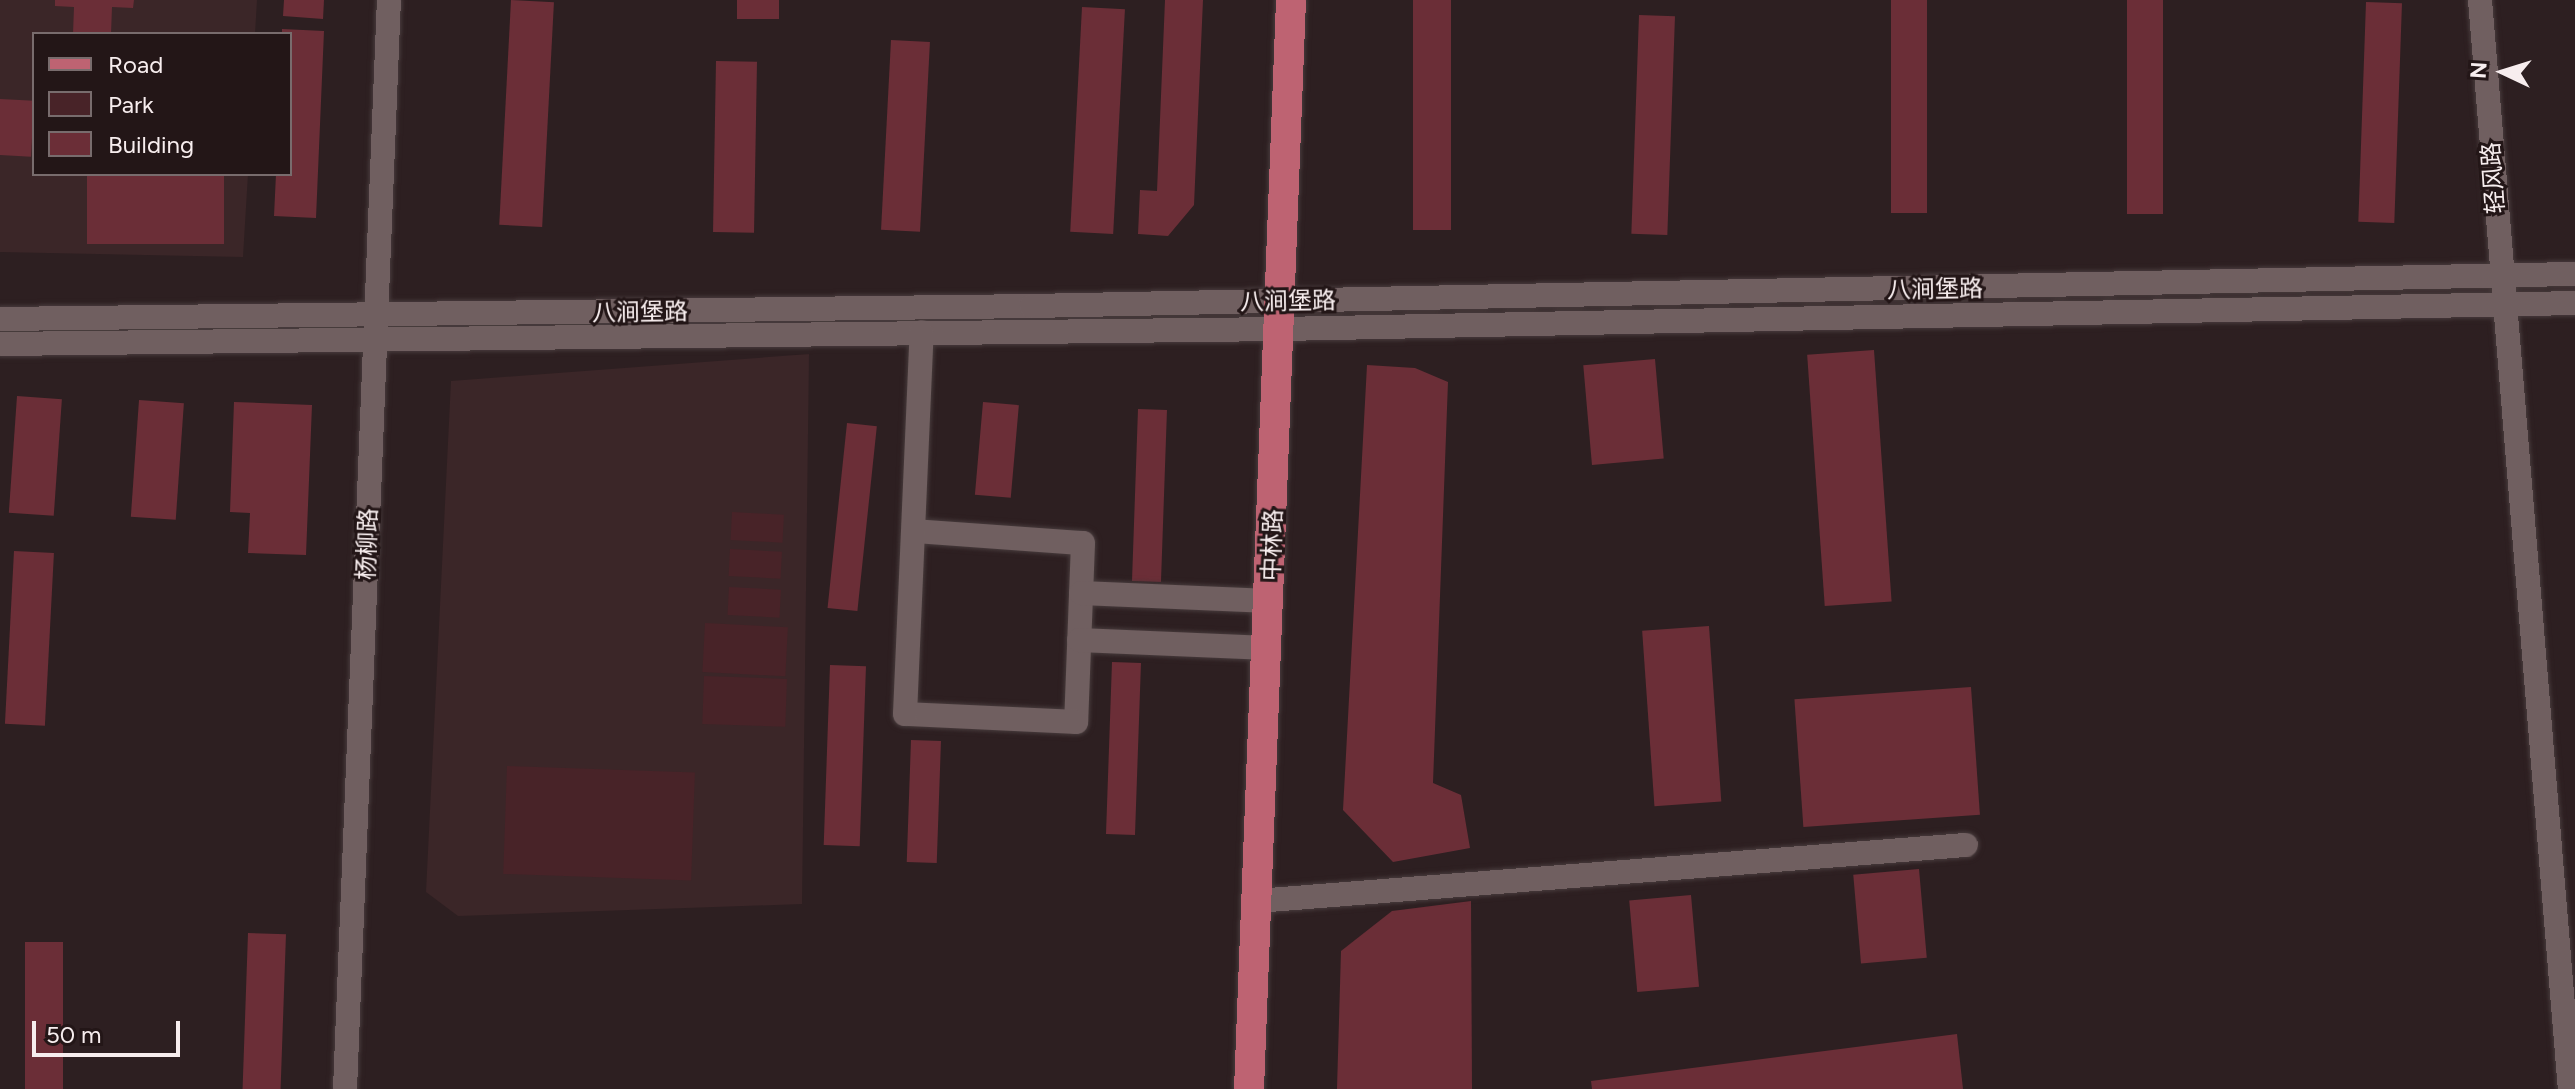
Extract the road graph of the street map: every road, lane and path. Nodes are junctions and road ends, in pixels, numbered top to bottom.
1 (389, 0) edge
2 (1291, 0) edge
3 (2480, 0) edge
4 (2575, 274) edge
5 (2500, 278) junction
6 (2575, 303) edge
7 (2503, 307) junction
8 (1282, 315) junction
9 (0, 319) edge
10 (374, 327) junction
11 (922, 332) junction
12 (0, 344) edge
13 (914, 531) junction
14 (1081, 593) junction
15 (1270, 601) junction
16 (1079, 640) junction
17 (1268, 648) junction
18 (1966, 845) dead end
19 (1257, 901) junction
20 (345, 1089) edge
21 (1249, 1089) edge
22 (2570, 1089) edge

1 - 10 street, 杨柳路
2 - 8 main road, 中林路
3 - 5 street, 轻风路
4 - 5 street, 八涧堡路
5 - 7 street, 轻风路
5 - 8 street, 八涧堡路
6 - 7 street, 八涧堡路
7 - 8 street, 八涧堡路
7 - 22 street, 轻风路
8 - 10 street, 八涧堡路
8 - 11 street, 八涧堡路
8 - 15 main road, 中林路
9 - 10 street, 八涧堡路
10 - 11 street, 八涧堡路
10 - 12 street, 八涧堡路
10 - 20 street, 杨柳路
11 - 13 street
13 - 14 street
13 - 16 street
14 - 15 street
14 - 16 street
15 - 17 main road, 中林路
16 - 17 street
17 - 19 main road, 中林路
18 - 19 street
19 - 21 main road, 中林路

